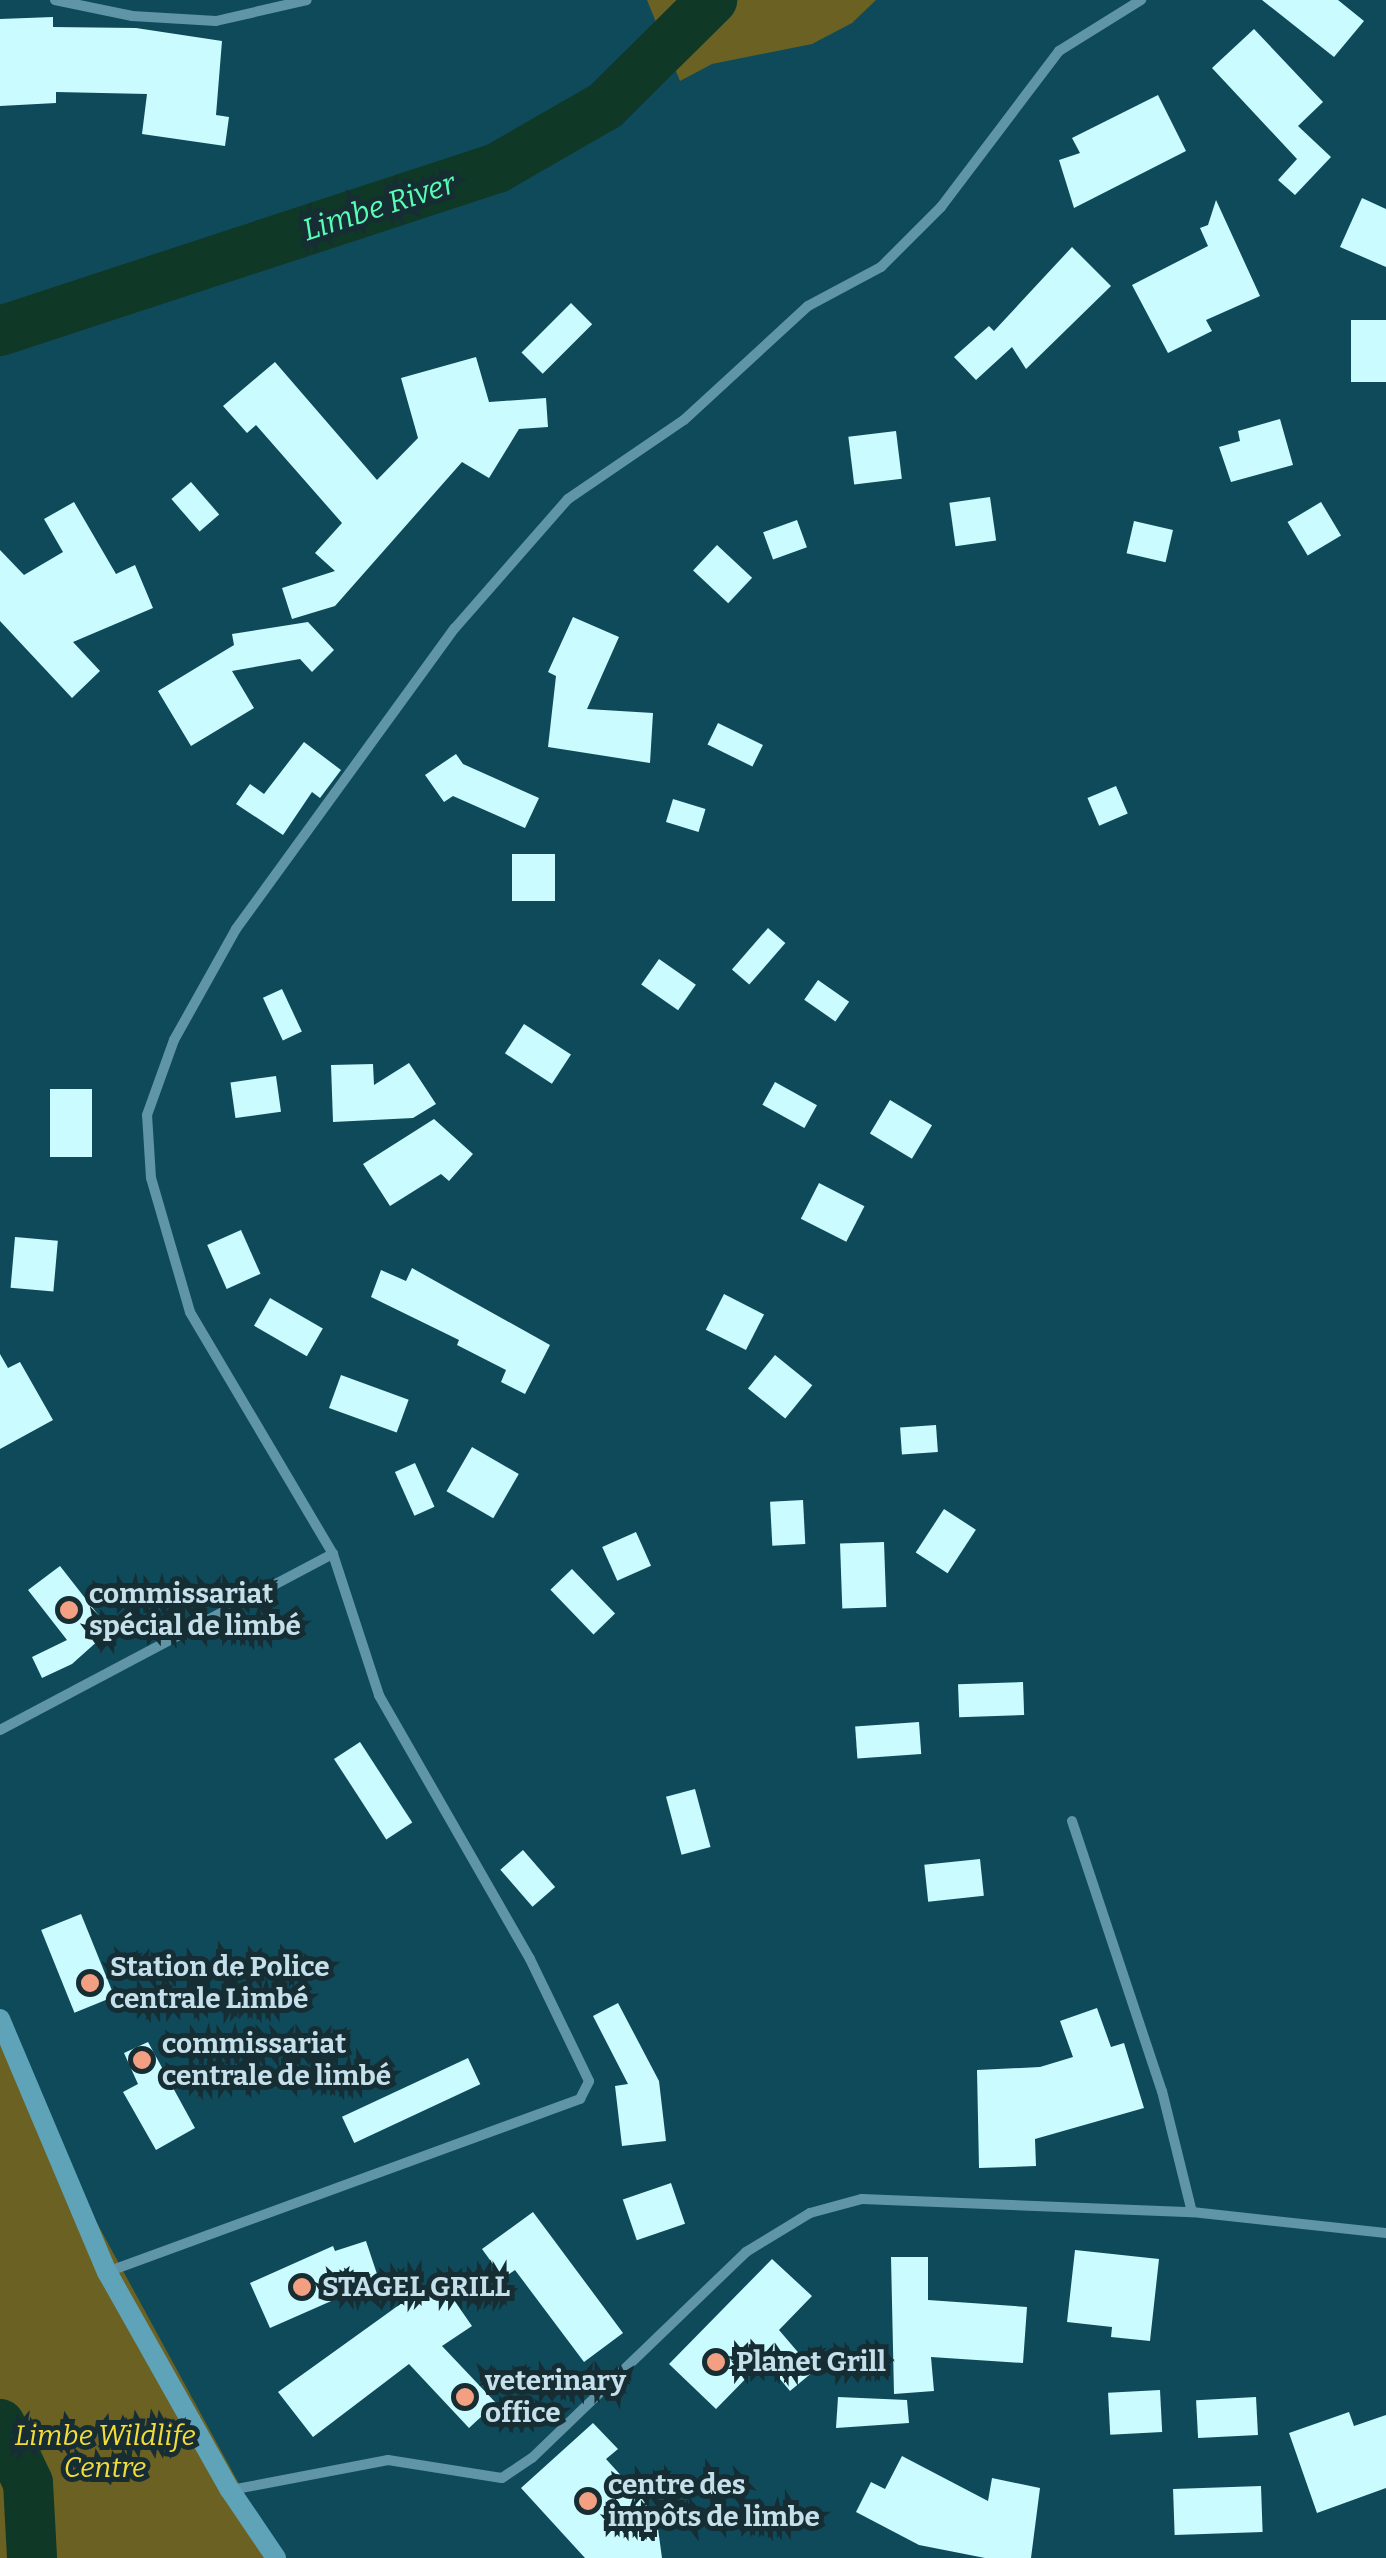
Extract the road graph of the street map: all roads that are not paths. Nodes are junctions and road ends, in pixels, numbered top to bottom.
1 (55, 0) edge
2 (307, 0) edge
3 (1141, 0) edge
4 (333, 1554) junction
5 (0, 1730) edge
6 (1072, 1820) dead end
7 (0, 2019) edge
8 (1192, 2212) junction
9 (1386, 2233) edge
10 (107, 2272) junction
11 (230, 2490) junction
12 (276, 2558) edge

1 - 2 street
3 - 4 street
4 - 5 street
4 - 10 street
6 - 8 street
7 - 10 street
8 - 9 street
8 - 11 street
10 - 11 street
11 - 12 street

